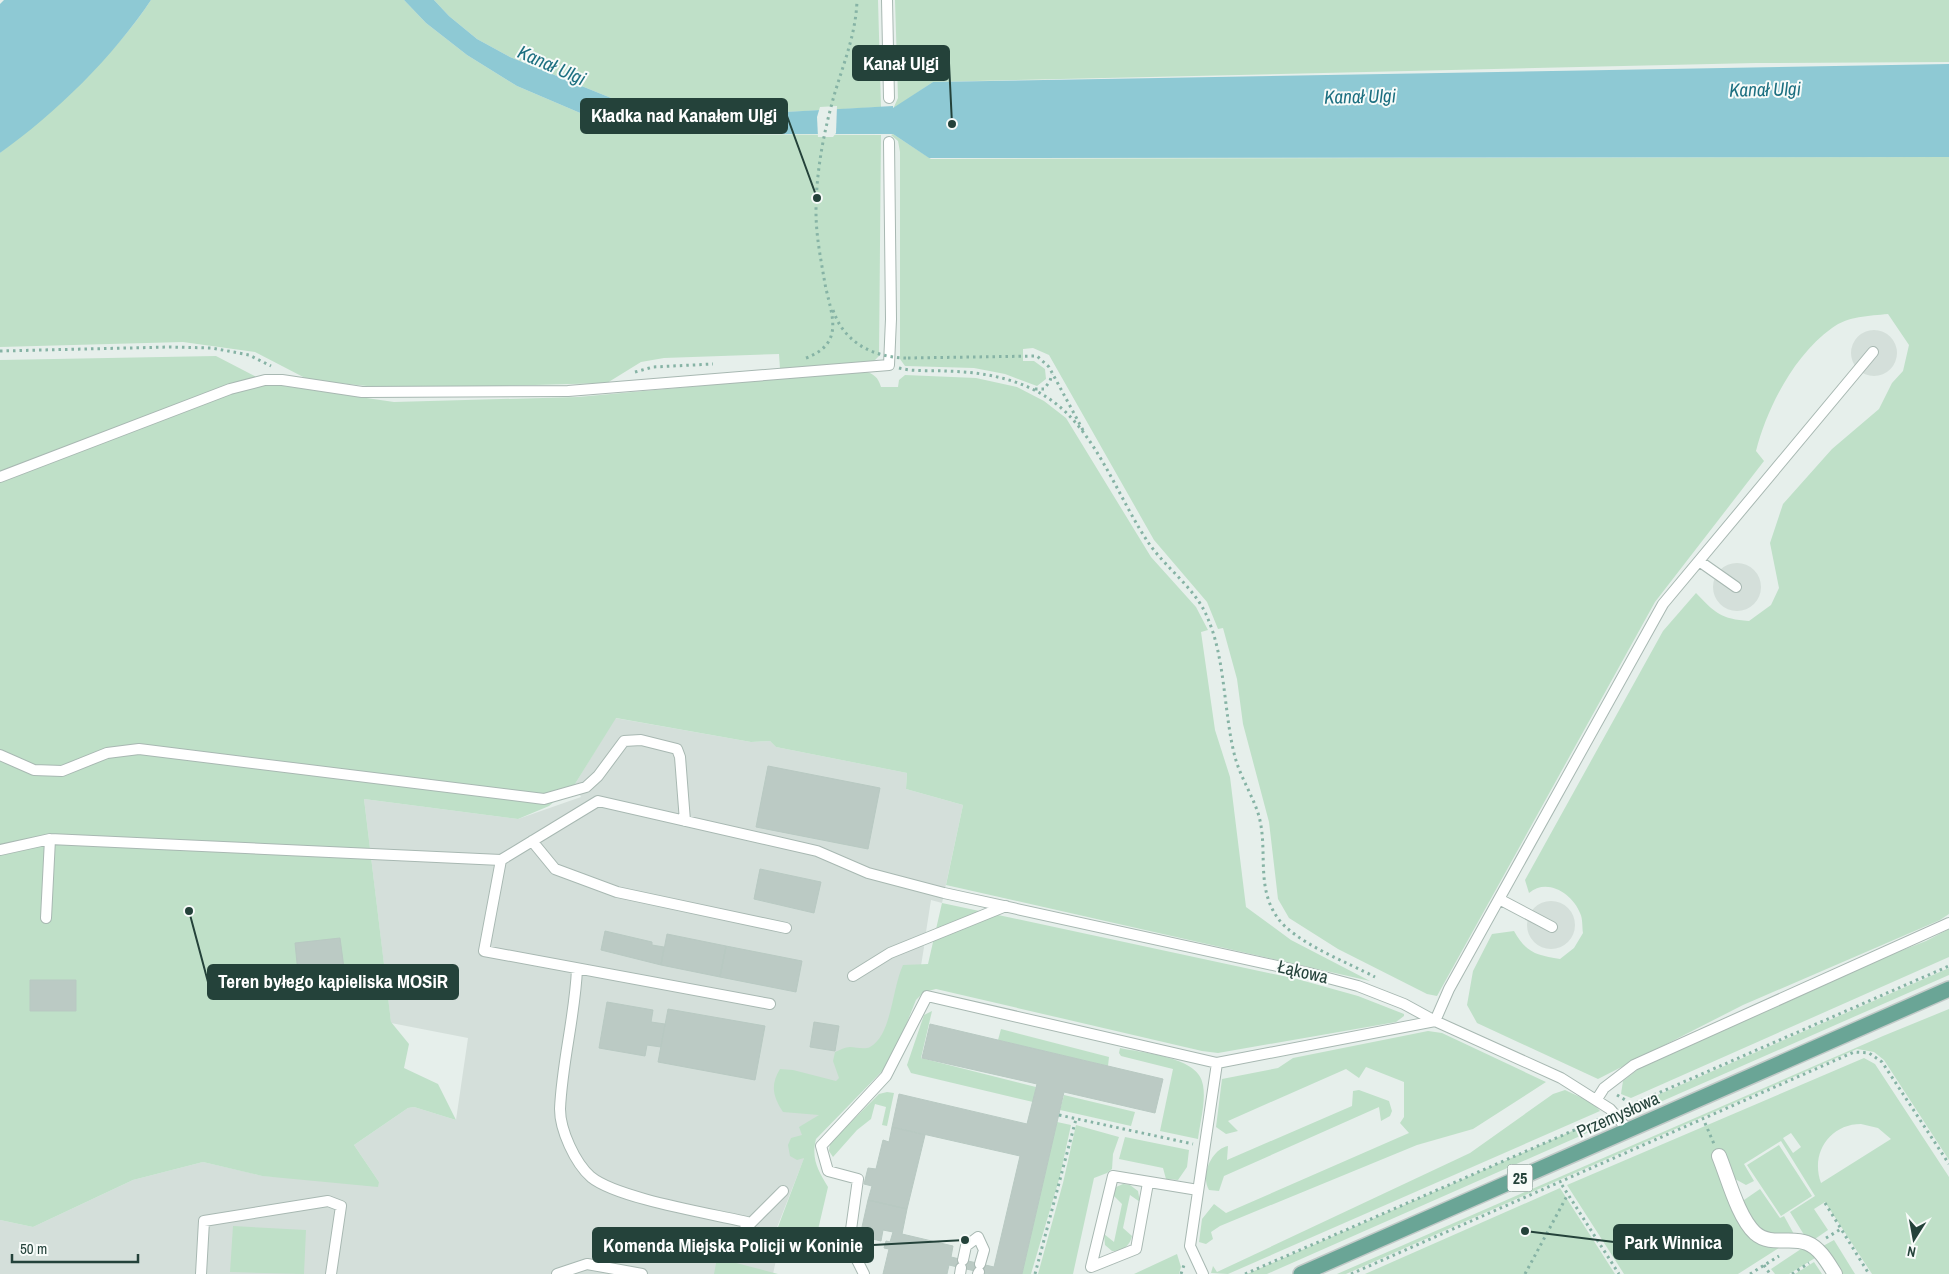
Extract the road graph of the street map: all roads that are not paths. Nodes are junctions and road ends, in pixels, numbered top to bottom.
1 (887, 0) edge
2 (888, 98) dead end
3 (890, 142) dead end
4 (1873, 352) dead end
5 (0, 477) edge
6 (1699, 561) junction
7 (1736, 587) dead end
8 (0, 755) edge
9 (685, 820) junction
10 (50, 840) junction
11 (532, 841) junction
12 (0, 850) edge
13 (501, 860) junction
14 (1499, 899) junction
15 (1007, 906) junction
16 (46, 918) dead end
17 (1949, 923) edge
18 (1552, 927) dead end
19 (786, 928) dead end
20 (577, 969) junction
21 (853, 976) dead end
22 (1949, 989) edge
23 (770, 1004) dead end
24 (1435, 1021) junction
25 (1217, 1063) junction
26 (1597, 1099) junction
27 (1629, 1131) junction
28 (1719, 1156) road end
29 (1148, 1183) junction
30 (1198, 1190) junction
31 (783, 1191) dead end
32 (751, 1223) junction
33 (734, 1240) dead end
34 (961, 1267) edge
35 (979, 1270) edge
36 (201, 1274) edge
37 (331, 1274) edge
38 (557, 1274) edge
39 (642, 1274) edge
40 (864, 1274) edge
41 (1203, 1274) edge
42 (1301, 1274) edge
43 (1835, 1274) edge

1 - 2 lane
3 - 5 lane
4 - 6 lane
6 - 7 lane
6 - 14 lane
8 - 9 lane
9 - 11 lane, Łąkowa
9 - 15 lane, Łąkowa
10 - 12 lane
10 - 13 lane
10 - 16 lane
11 - 13 lane, Łąkowa
11 - 19 lane
13 - 20 lane
14 - 18 lane
14 - 24 lane
15 - 21 lane
15 - 24 lane, Łąkowa
17 - 26 lane
20 - 23 lane
20 - 32 lane
22 - 27 main road, Przemysłowa / 25
24 - 25 lane
24 - 26 lane, Łąkowa
25 - 30 lane
25 - 40 lane
26 - 27 lane, Łąkowa
27 - 42 main road, Przemysłowa / 25
28 - 43 street
29 - 29 lane
29 - 30 lane
30 - 41 lane
31 - 32 lane
32 - 33 lane
34 - 35 lane
36 - 37 lane
38 - 39 lane

